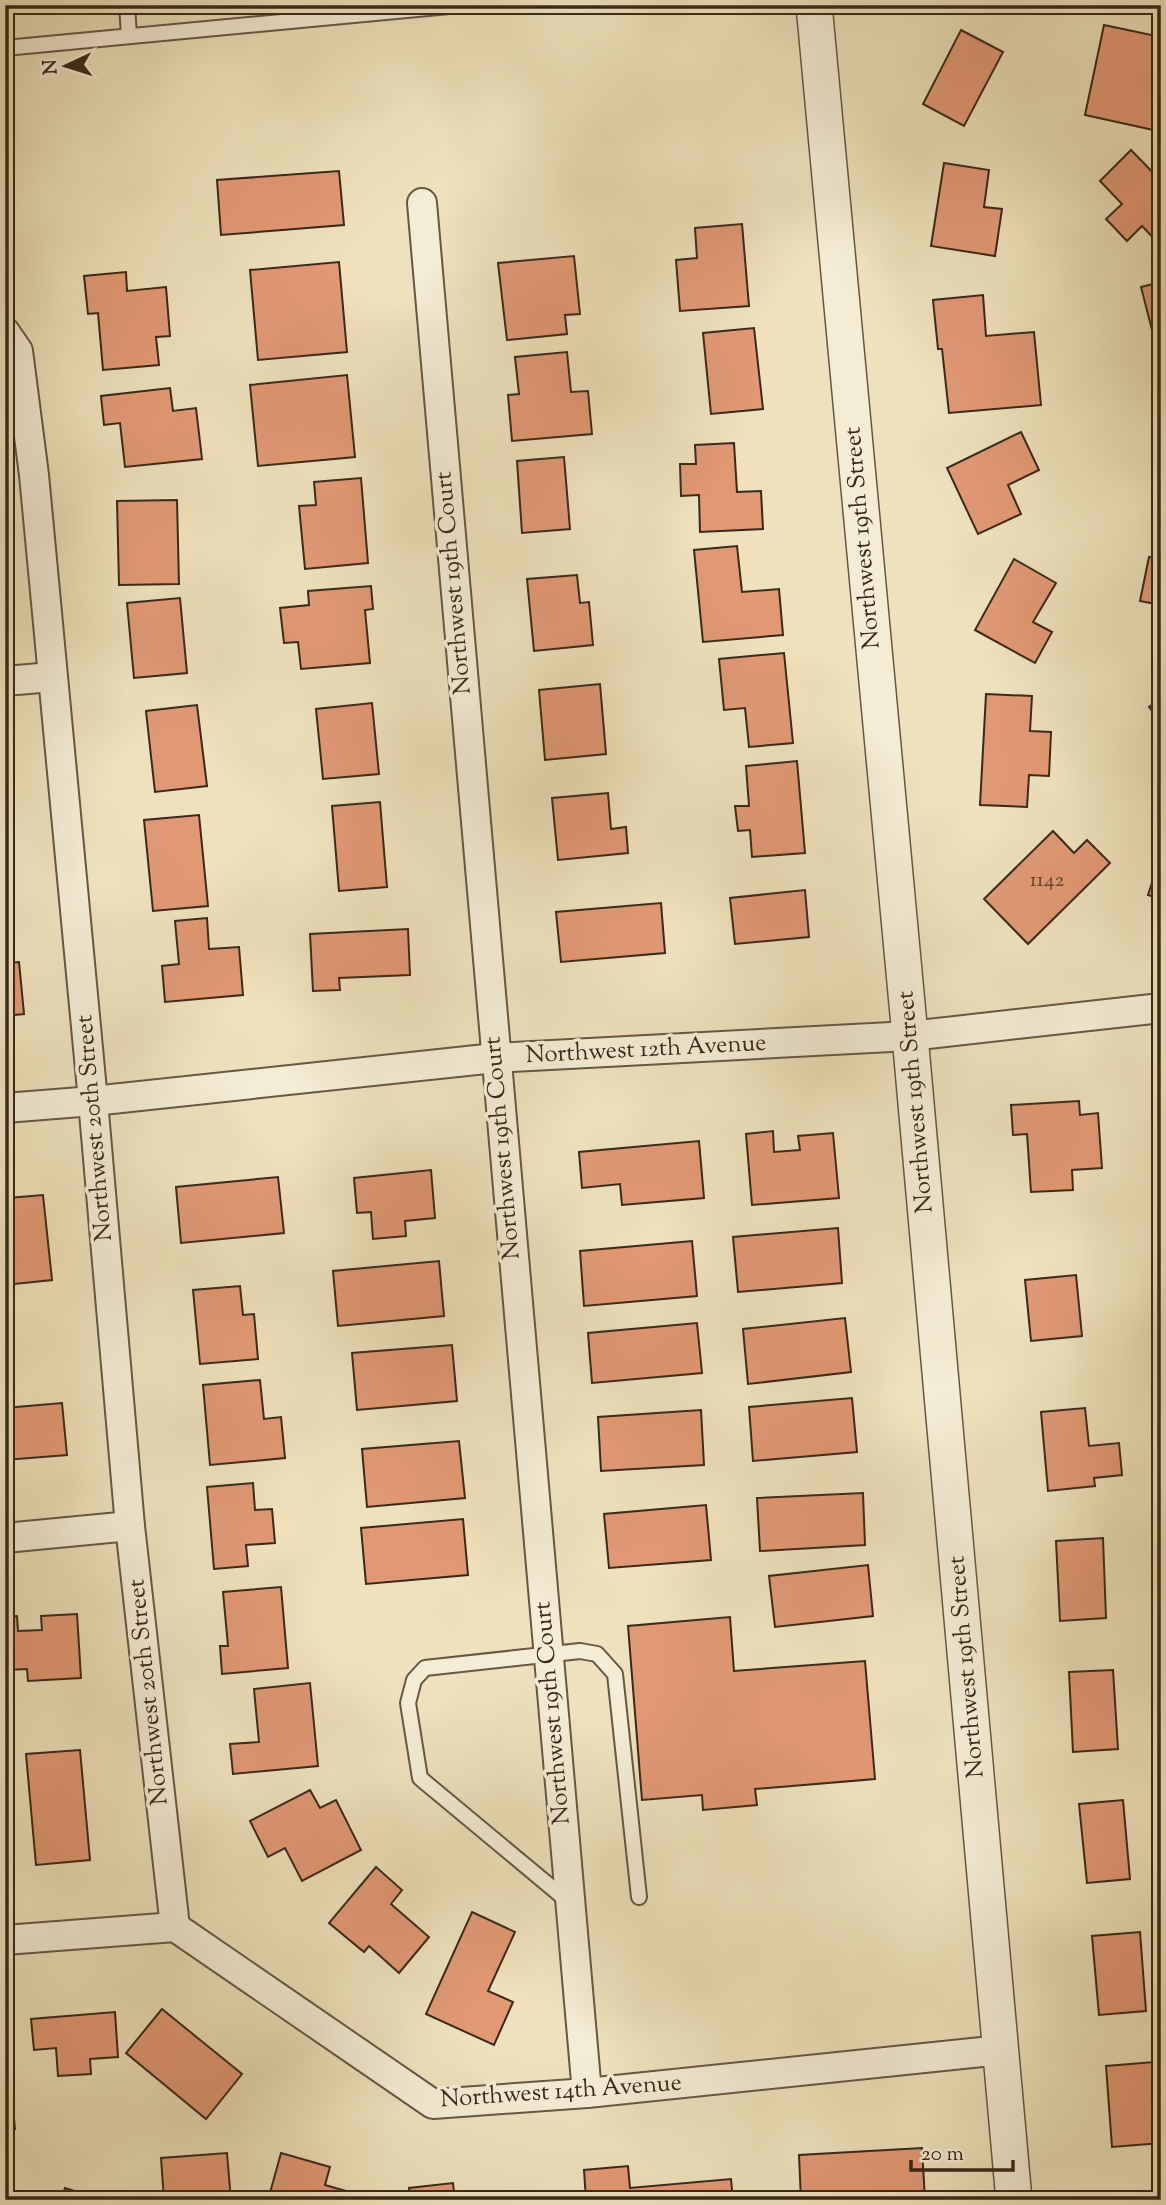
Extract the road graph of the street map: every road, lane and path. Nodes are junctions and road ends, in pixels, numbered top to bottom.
1 (127, 5) edge
2 (460, 5) edge
3 (814, 5) edge
4 (129, 36) junction
5 (5, 47) edge
6 (422, 203) dead end
7 (5, 332) edge
8 (52, 677) junction
9 (5, 681) edge
10 (1161, 1008) edge
11 (910, 1036) junction
12 (495, 1058) junction
13 (93, 1101) junction
14 (5, 1108) edge
15 (130, 1526) junction
16 (5, 1538) edge
17 (548, 1655) junction
18 (639, 1897) dead end
19 (570, 1903) junction
20 (175, 1927) junction
21 (5, 1940) edge
22 (1001, 2050) junction
23 (587, 2093) junction
24 (1014, 2200) edge

1 - 4 lane
2 - 4 lane
3 - 11 street, Northwest 19th Street
4 - 5 lane
6 - 12 street, Northwest 19th Court
7 - 8 street, Northwest 20th Street
8 - 9 street
8 - 13 street, Northwest 20th Street
10 - 11 street, Northwest 12th Avenue
11 - 12 street, Northwest 12th Avenue
11 - 22 street, Northwest 19th Street
12 - 13 street, Northwest 12th Avenue
12 - 17 street, Northwest 19th Court
13 - 14 street, Northwest 12th Avenue
13 - 15 street, Northwest 20th Street
15 - 16 street
15 - 20 street, Northwest 20th Street
17 - 18 lane
17 - 19 street, Northwest 19th Court
17 - 19 lane
19 - 23 street, Northwest 19th Court
20 - 21 street
20 - 23 street, Northwest 14th Avenue
22 - 23 street, Northwest 14th Avenue
22 - 24 street, Northwest 19th Street

